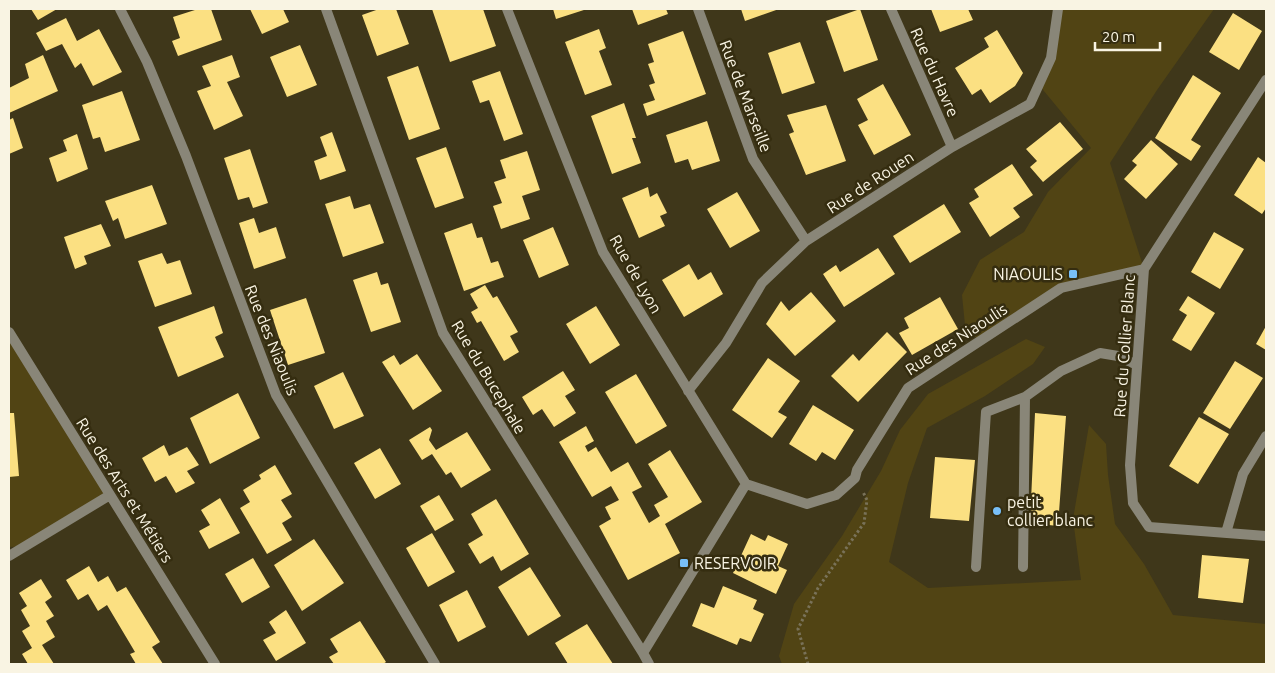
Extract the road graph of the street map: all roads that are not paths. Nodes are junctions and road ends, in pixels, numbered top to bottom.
1 (120, 9) edge
2 (326, 9) edge
3 (507, 9) edge
4 (698, 9) edge
5 (891, 9) edge
6 (1058, 9) edge
7 (1266, 80) edge
8 (952, 147) junction
9 (806, 241) junction
10 (1144, 269) junction
11 (9, 332) edge
12 (1137, 365) junction
13 (688, 391) junction
14 (1025, 397) junction
15 (1266, 436) edge
16 (746, 484) junction
17 (110, 495) junction
18 (1226, 533) junction
19 (1266, 536) edge
20 (9, 556) edge
21 (976, 567) dead end
22 (1023, 567) dead end
23 (643, 653) junction
24 (215, 664) edge
25 (435, 664) edge
26 (648, 664) edge

1 - 25 street, Rue des Niaoulis
2 - 23 street, Rue du Bucephale
3 - 13 street, Rue de Lyon
4 - 9 street, Rue de Marseille
5 - 8 street, Rue du Havre
6 - 8 street, Rue de Rouen
7 - 10 street, Rue du Collier Blanc
8 - 9 street, Rue de Rouen
9 - 13 street, Rue de Rouen
10 - 12 street, Rue du Collier Blanc
10 - 16 street, Rue des Niaoulis
11 - 17 street, Rue des Arts et Métiers
12 - 14 street
12 - 18 street, Rue du Collier Blanc
13 - 16 street, Rue de Lyon
14 - 21 street
14 - 22 street
15 - 18 street
16 - 23 street
17 - 20 street
17 - 24 street, Rue des Arts et Métiers
18 - 19 street, Rue du Collier Blanc
23 - 26 street

